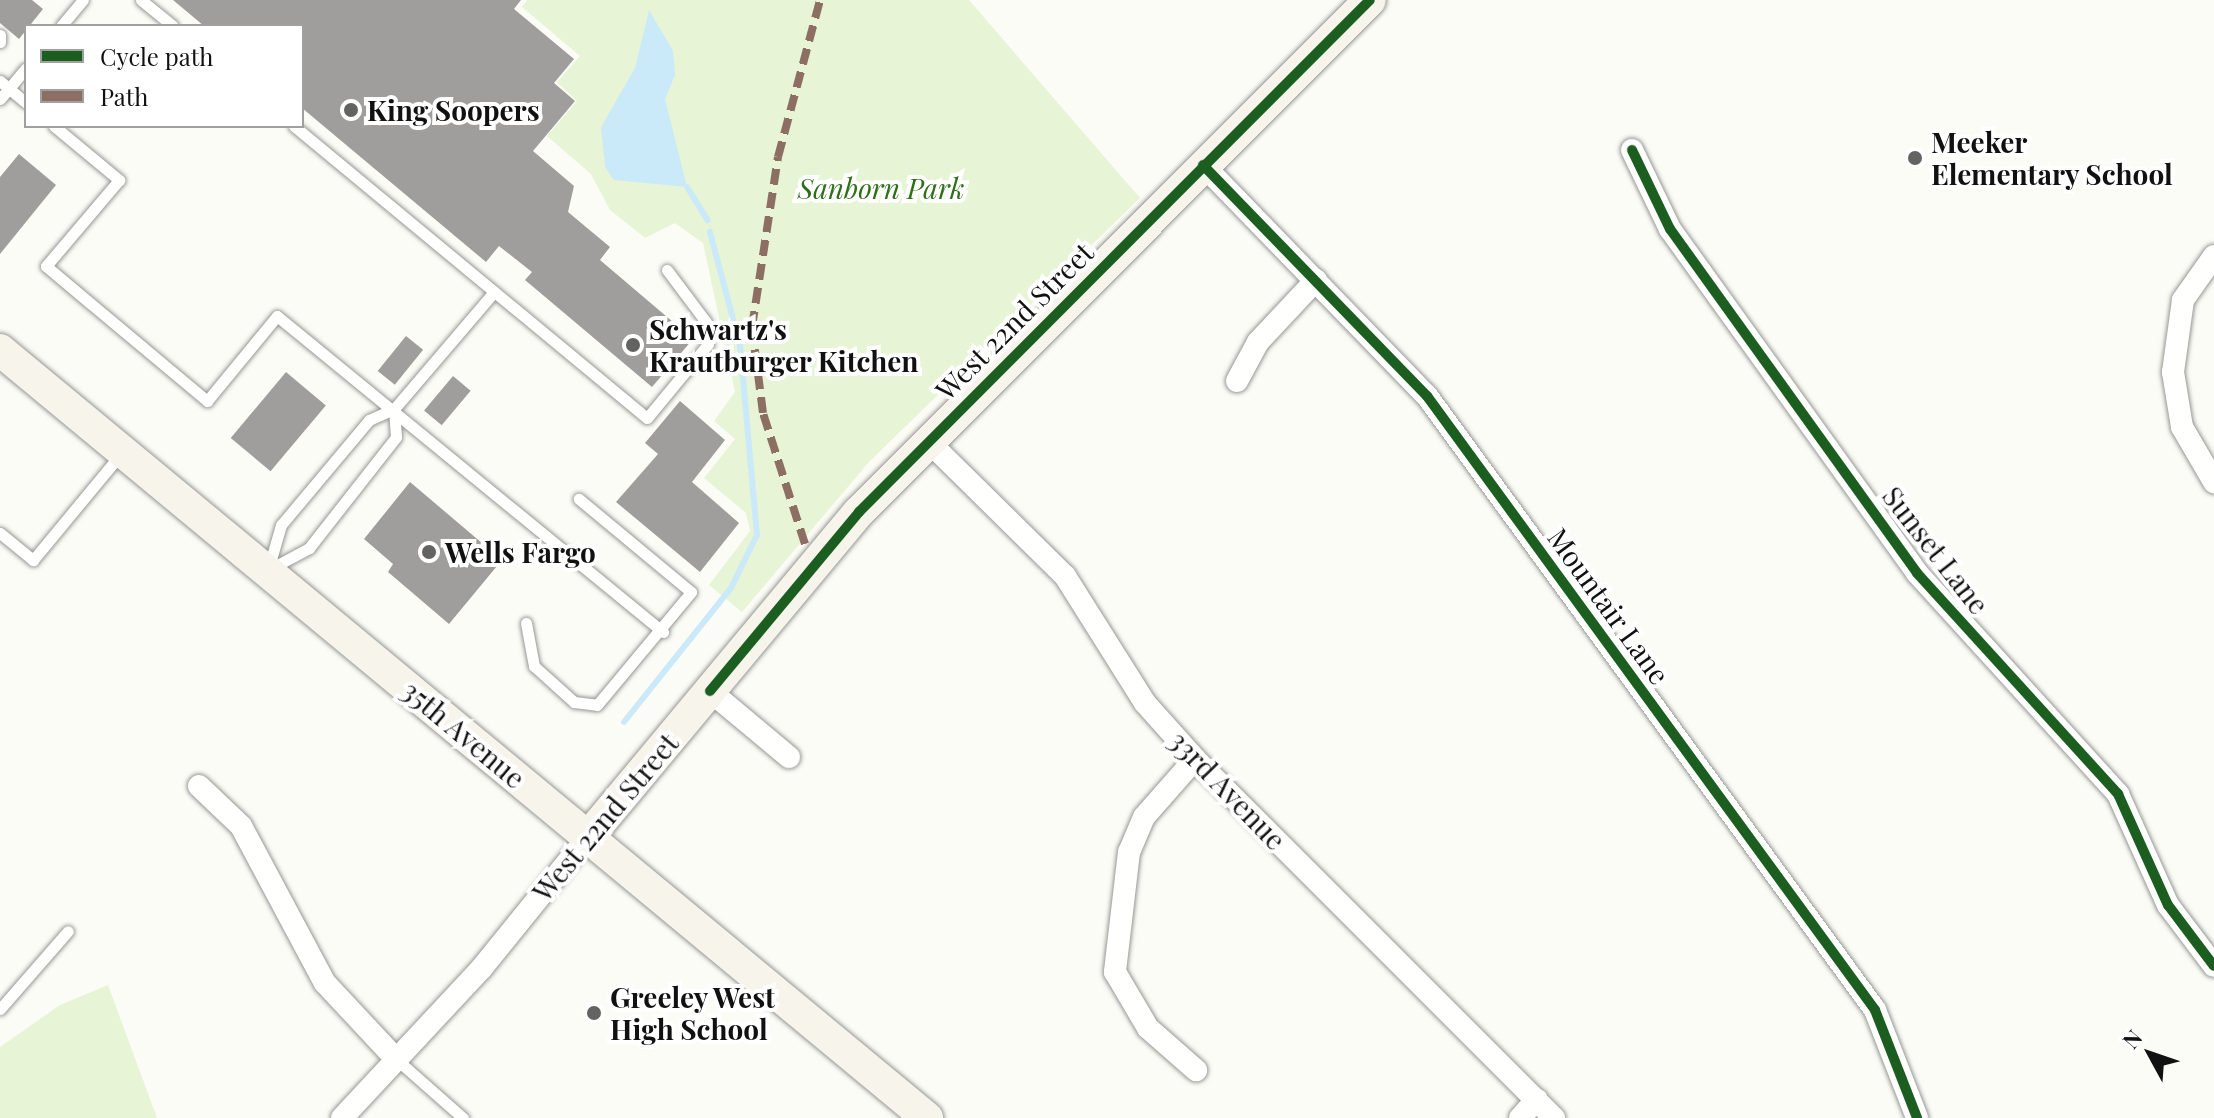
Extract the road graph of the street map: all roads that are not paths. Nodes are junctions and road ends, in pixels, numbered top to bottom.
1 (83, 0) edge
2 (141, 0) edge
3 (1370, 0) edge
4 (63, 24) edge
5 (171, 24) edge
6 (0, 35) edge
7 (0, 42) edge
8 (24, 70) edge
9 (4, 85) edge
10 (0, 99) edge
11 (24, 101) edge
12 (56, 128) edge
13 (296, 128) edge
14 (1632, 150) dead end
15 (1203, 165) junction
16 (2214, 256) edge
17 (667, 270) dead end
18 (1316, 280) junction
19 (494, 292) junction
20 (0, 350) edge
21 (1237, 381) dead end
22 (394, 409) junction
23 (928, 441) junction
24 (123, 451) junction
25 (2214, 482) edge
26 (579, 499) dead end
27 (0, 533) edge
28 (268, 570) junction
29 (526, 623) dead end
30 (663, 632) junction
31 (710, 691) junction
32 (789, 757) dead end
33 (1195, 759) junction
34 (199, 786) dead end
35 (588, 837) junction
36 (68, 931) dead end
37 (2214, 966) edge
38 (0, 1009) edge
39 (395, 1058) junction
40 (1196, 1070) dead end
41 (1537, 1099) junction
42 (342, 1118) edge
43 (463, 1118) edge
44 (927, 1118) edge
45 (1520, 1118) edge
46 (1554, 1118) edge
47 (1917, 1118) edge

1 - 4 lane
2 - 5 lane
3 - 15 main road, West 22nd Street
6 - 7 lane
8 - 9 lane
9 - 10 lane
9 - 11 lane
12 - 22 lane
13 - 19 lane
14 - 37 street, Sunset Lane
15 - 18 street, Mountair Lane
15 - 23 main road, West 22nd Street
16 - 25 street
17 - 19 lane
18 - 21 street
18 - 47 street, Mountair Lane
19 - 22 lane
20 - 24 main road, 35th Avenue
22 - 28 lane
22 - 28 lane
22 - 30 lane
23 - 31 main road, West 22nd Street
23 - 33 street, 33rd Avenue
24 - 27 lane
24 - 28 main road, 35th Avenue
26 - 30 lane
28 - 35 main road, 35th Avenue
29 - 30 lane
31 - 32 street
31 - 35 main road, West 22nd Street
33 - 40 street
33 - 41 street, 33rd Avenue
34 - 39 street
35 - 39 street, West 22nd Street
35 - 44 main road, 35th Avenue
36 - 38 lane
39 - 42 street, West 22nd Street
39 - 43 lane
41 - 45 street
41 - 46 street, 33rd Avenue

